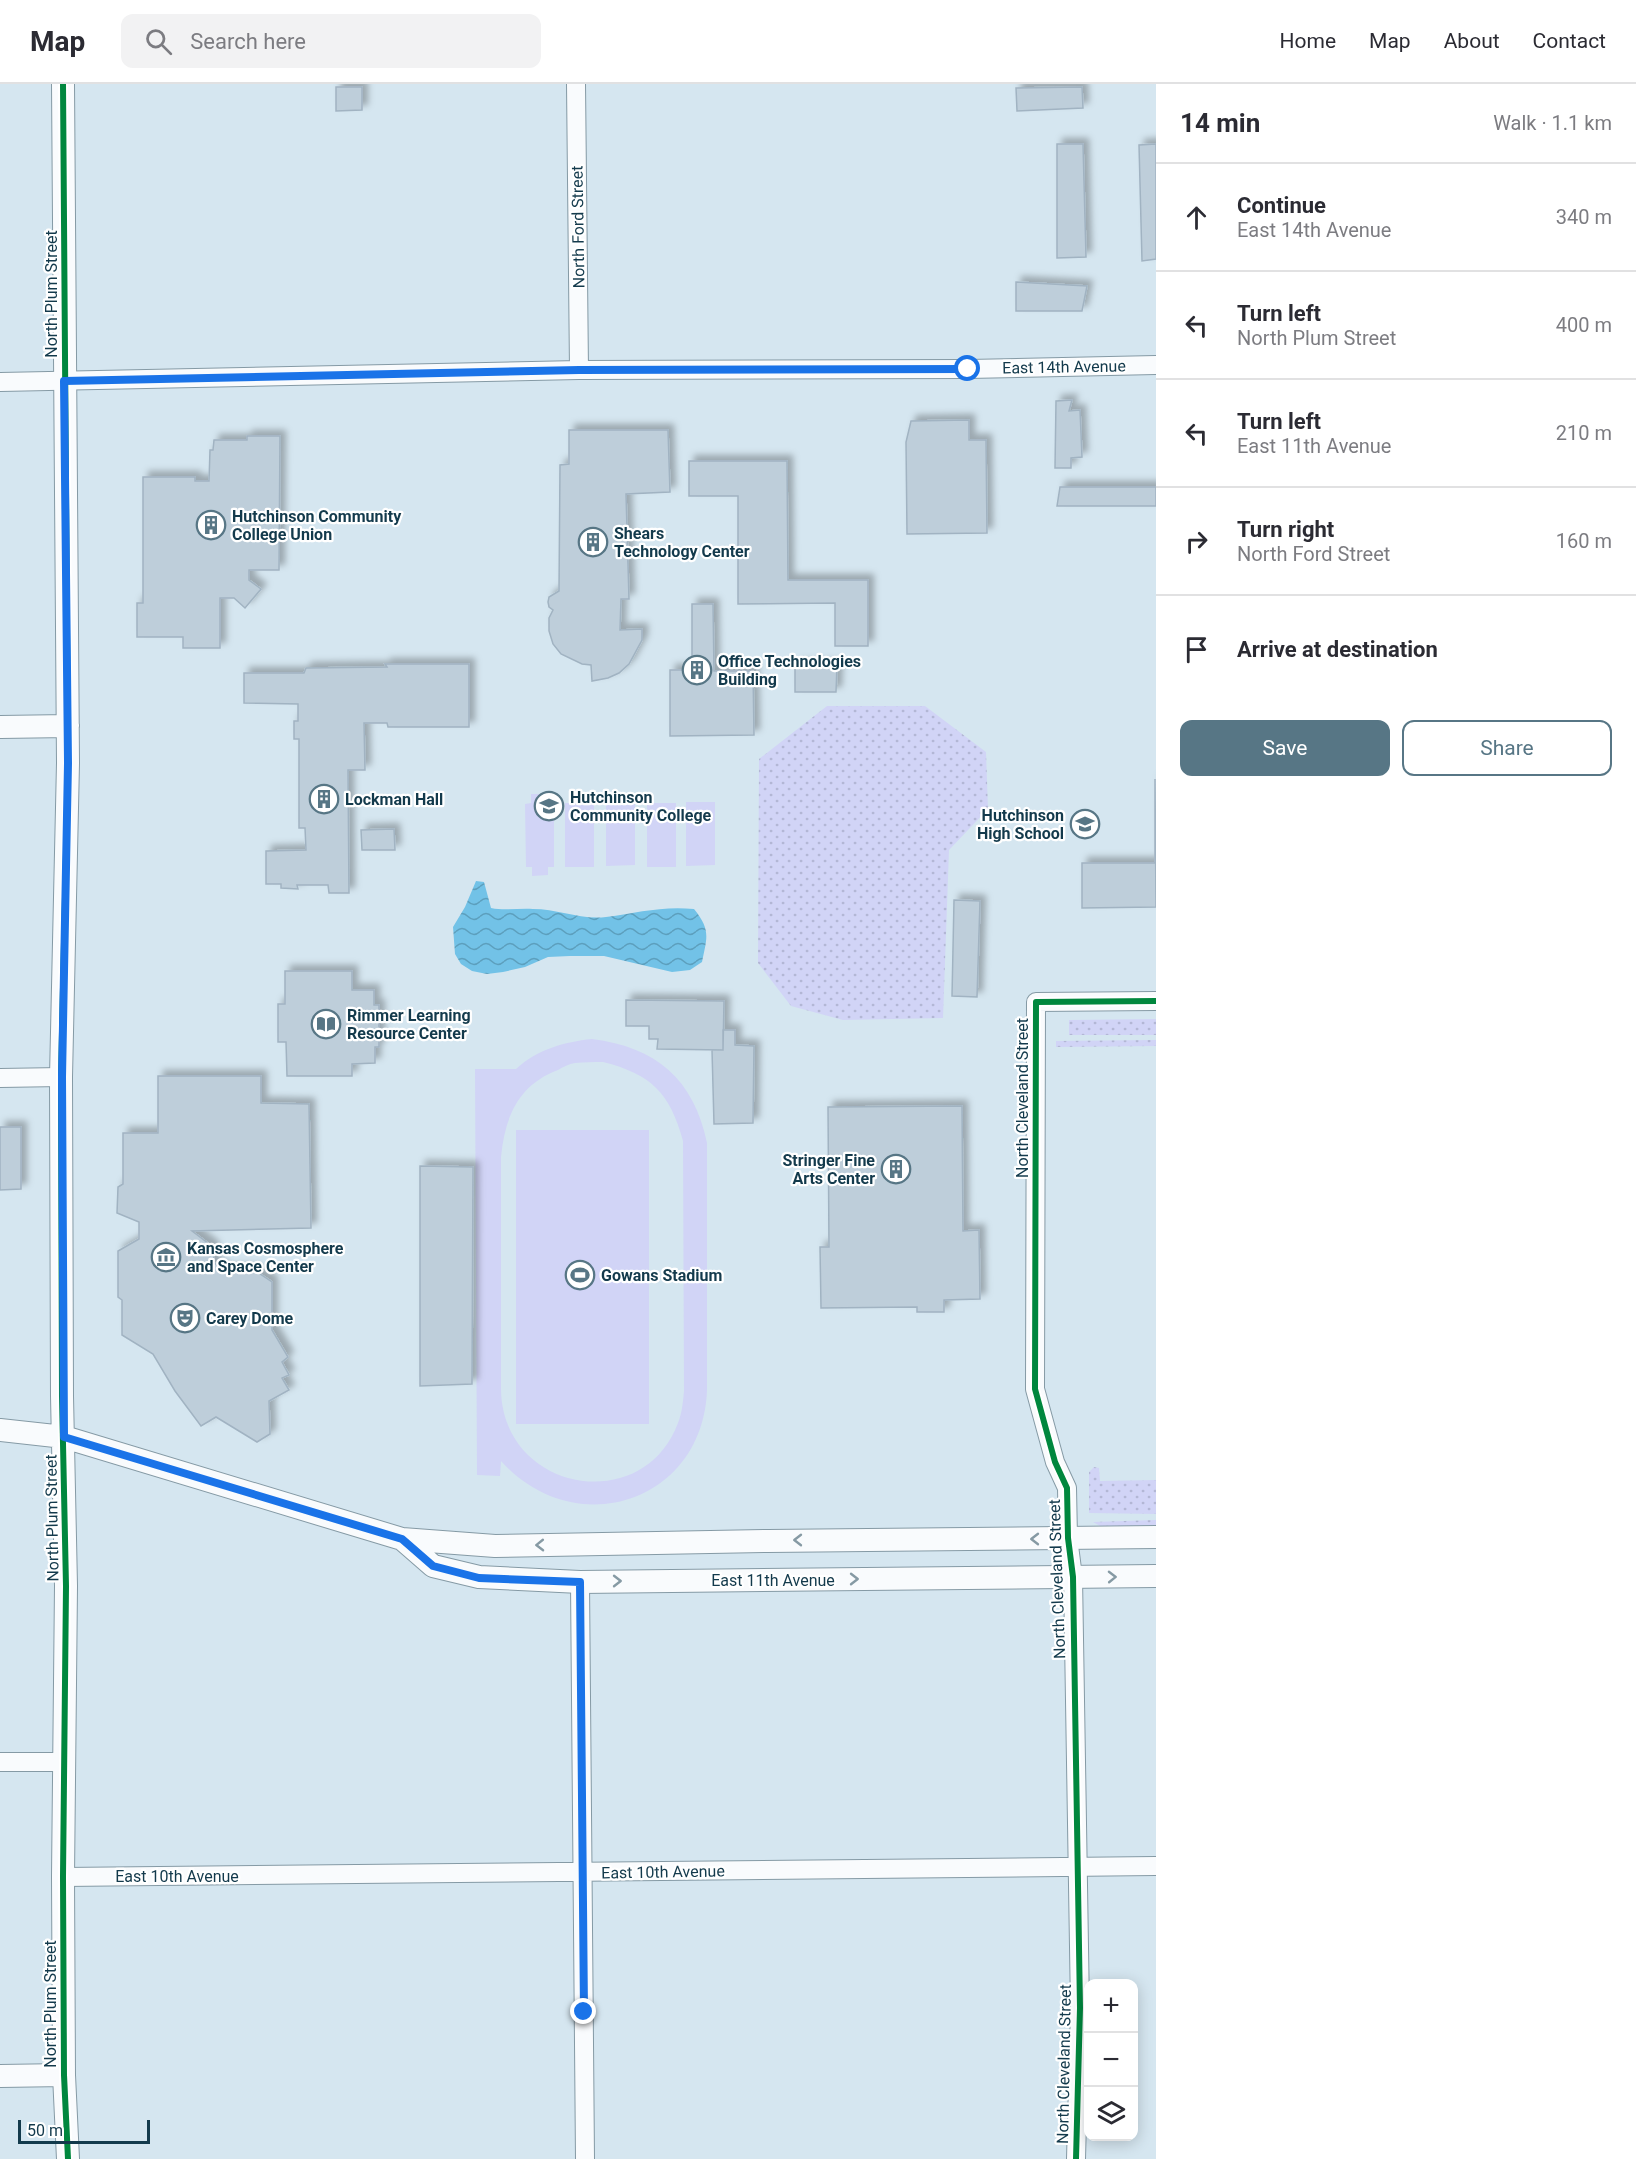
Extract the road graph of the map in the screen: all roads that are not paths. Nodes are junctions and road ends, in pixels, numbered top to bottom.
1 (63, 84) edge
2 (576, 84) edge
3 (1156, 365) edge
4 (579, 370) junction
5 (64, 381) junction
6 (0, 382) edge
7 (68, 726) junction
8 (0, 727) edge
9 (1156, 1001) edge
10 (62, 1077) junction
11 (0, 1078) edge
12 (0, 1430) edge
13 (64, 1437) junction
14 (1068, 1538) junction
15 (1156, 1538) edge
16 (402, 1539) junction
17 (1156, 1576) edge
18 (1073, 1578) junction
19 (580, 1582) junction
20 (0, 1762) edge
21 (64, 1762) junction
22 (1156, 1866) edge
23 (1077, 1868) junction
24 (583, 1873) junction
25 (63, 1877) junction
26 (64, 2075) junction
27 (0, 2076) edge
28 (69, 2159) edge
29 (585, 2159) edge
30 (1076, 2159) edge

1 - 5 street, North Plum Street
2 - 4 street, North Ford Street
3 - 4 street, East 14th Avenue
4 - 5 street, East 14th Avenue
5 - 6 street, East 14th Avenue
5 - 7 street, North Plum Street
7 - 8 street
7 - 10 street, North Plum Street
9 - 14 street, North Cleveland Street
10 - 11 street
10 - 13 street, North Plum Street
12 - 13 street, East 11th Avenue
13 - 16 street, East 11th Avenue
13 - 21 street, North Plum Street
14 - 15 street, East 11th Avenue
14 -> 16 street, East 11th Avenue
14 - 18 street, North Cleveland Street
16 - 19 street, East 11th Avenue
18 -> 17 street, East 11th Avenue
19 -> 18 street, East 11th Avenue
18 - 23 street, North Cleveland Street
19 - 24 street
20 - 21 street
21 - 25 street, North Plum Street
22 - 23 street, East 10th Avenue
23 - 24 street, East 10th Avenue
23 - 30 street, North Cleveland Street
24 - 25 street, East 10th Avenue
24 - 29 street
25 - 26 street, North Plum Street
26 - 27 street
26 - 28 street, North Plum Street

